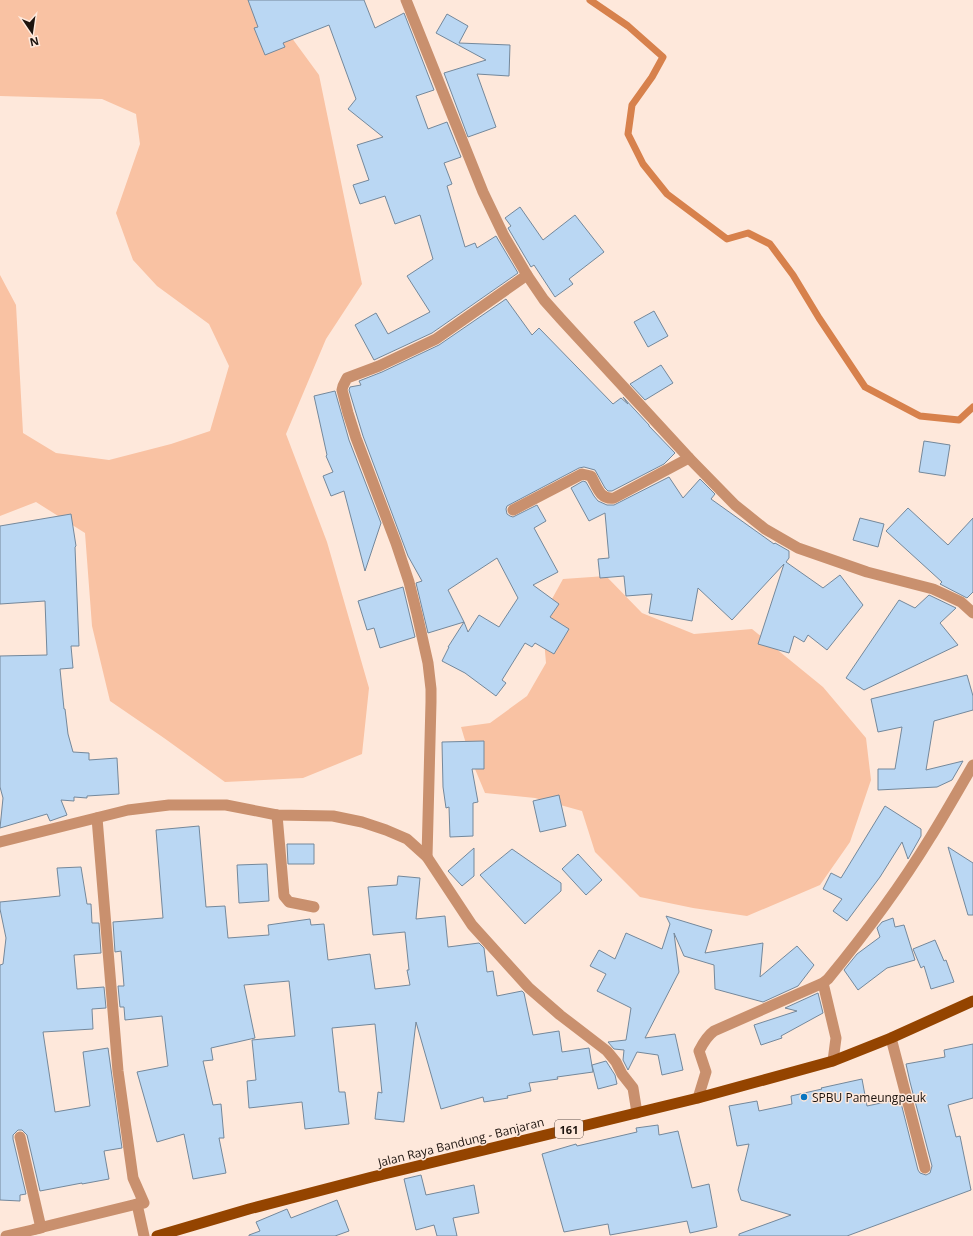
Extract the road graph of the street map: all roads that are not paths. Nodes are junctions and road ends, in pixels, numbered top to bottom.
1 (406, 0) edge
2 (528, 275) junction
3 (689, 458) junction
4 (513, 510) dead end
5 (973, 613) edge
6 (973, 765) edge
7 (277, 815) junction
8 (97, 818) junction
9 (0, 842) edge
10 (427, 857) junction
11 (314, 908) dead end
12 (823, 983) junction
13 (973, 1001) edge
14 (890, 1038) junction
15 (833, 1061) junction
16 (698, 1098) junction
17 (637, 1112) junction
18 (20, 1137) dead end
19 (925, 1168) dead end
20 (137, 1204) junction
21 (34, 1229) junction
22 (6, 1236) edge
23 (144, 1236) edge
24 (158, 1236) edge

1 - 2 street
2 - 3 street
2 - 10 street
3 - 4 street
3 - 5 street
6 - 12 street
7 - 8 street
7 - 10 street
7 - 11 street
8 - 9 street
8 - 20 street
10 - 17 street
12 - 15 street
12 - 16 street
13 - 14 main road, Jalan Raya Bandung - Banjaran / 161
14 - 15 main road, Jalan Raya Bandung - Banjaran / 161
14 - 19 street
15 - 16 main road, Jalan Raya Bandung - Banjaran / 161
16 - 17 main road, Jalan Raya Bandung - Banjaran / 161
17 - 24 main road, Jalan Raya Bandung - Banjaran / 161
18 - 21 street
20 - 21 street
20 - 23 street
21 - 22 street

